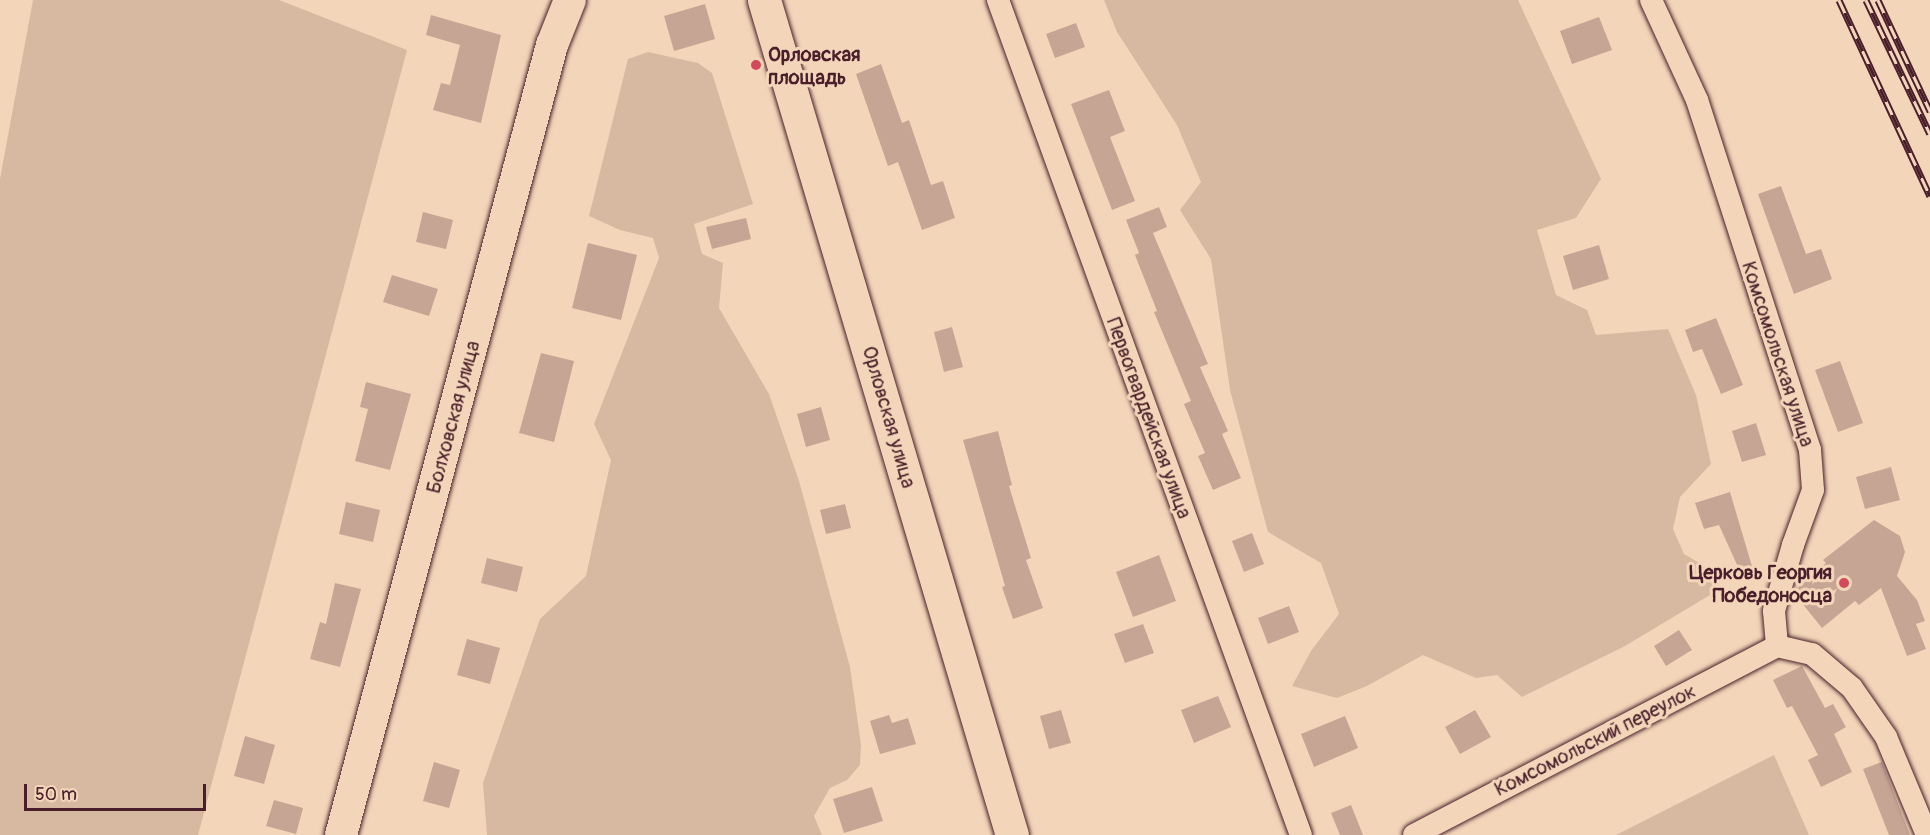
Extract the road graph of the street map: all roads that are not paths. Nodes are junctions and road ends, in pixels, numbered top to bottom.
1 (570, 0) edge
2 (578, 0) edge
3 (998, 0) edge
4 (1651, 0) edge
5 (764, 7) edge
6 (552, 45) junction
7 (1777, 646) junction
8 (341, 835) edge
9 (1012, 835) edge
10 (1301, 835) edge
11 (1414, 835) edge
12 (1927, 835) edge

1 - 6 main road, Болховская улица
2 - 6 main road
3 - 10 street, Первогвардейская улица
4 - 7 street, Комсомольская улица
5 - 9 main road, Орловская улица
6 - 8 main road, Болховская улица
7 - 11 street, Комсомольский переулок
7 - 12 street

